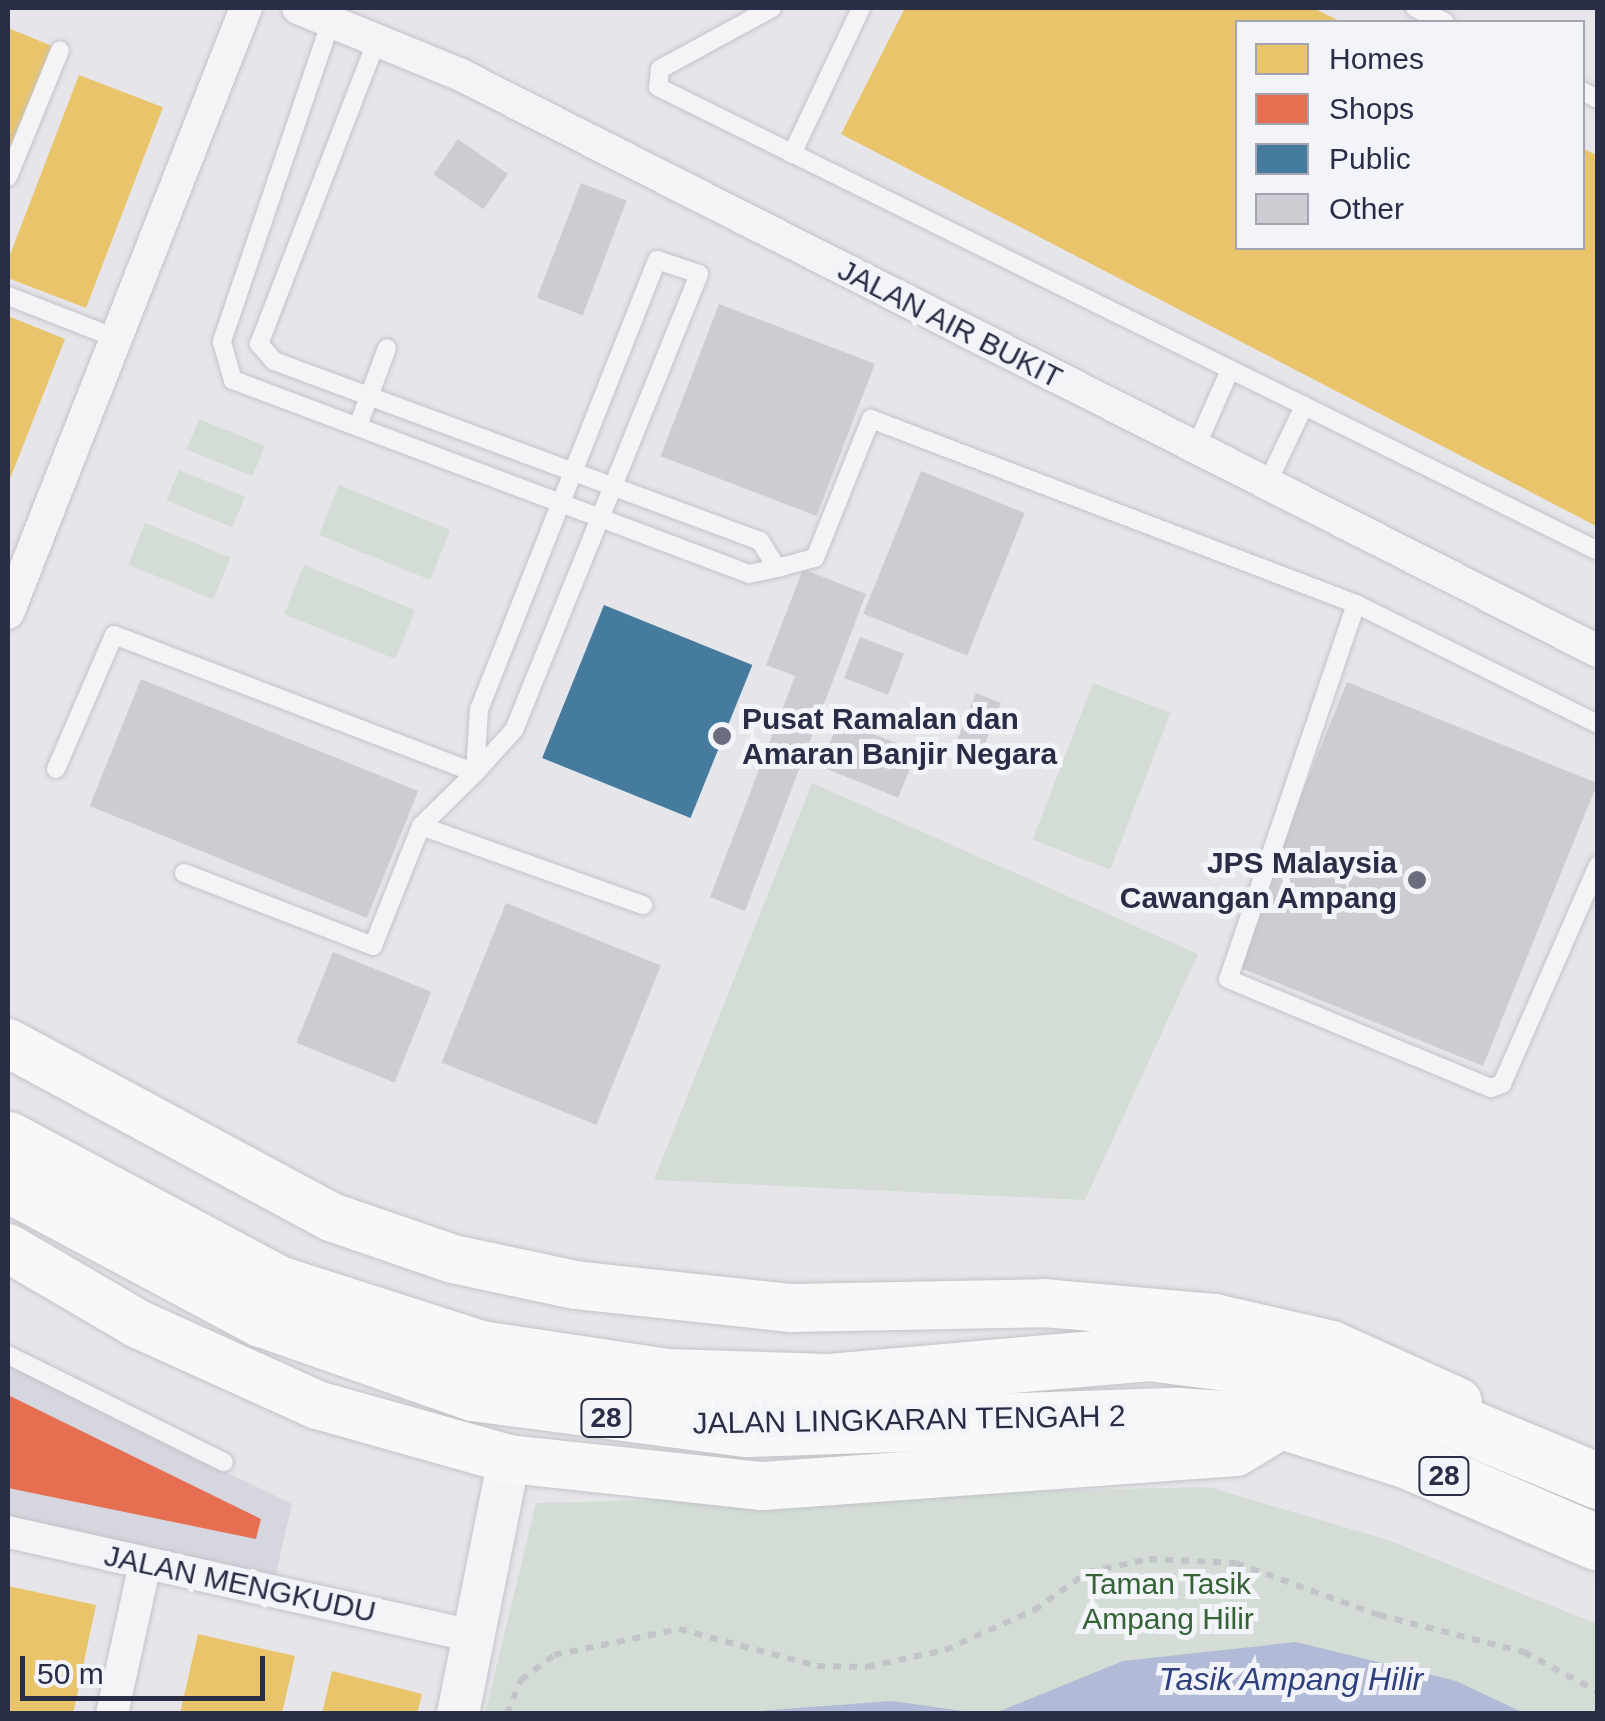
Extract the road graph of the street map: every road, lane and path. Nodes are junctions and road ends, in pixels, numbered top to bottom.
1 (246, 8) edge
2 (298, 8) edge
3 (772, 8) edge
4 (860, 8) edge
5 (1415, 8) edge
6 (1441, 20) edge
7 (331, 21) junction
8 (376, 39) junction
9 (60, 50) dead end
10 (792, 154) junction
11 (8, 178) edge
12 (8, 296) edge
13 (115, 338) junction
14 (387, 348) dead end
15 (1230, 370) junction
16 (370, 395) junction
17 (1304, 406) junction
18 (358, 426) junction
19 (1195, 450) junction
20 (570, 467) junction
21 (611, 483) junction
22 (1266, 486) junction
23 (557, 500) junction
24 (599, 516) junction
25 (1598, 551) edge
26 (777, 568) junction
27 (1356, 604) junction
28 (8, 613) edge
29 (1598, 651) edge
30 (1598, 724) edge
31 (56, 770) dead end
32 (475, 774) junction
33 (421, 826) junction
34 (1598, 865) edge
35 (184, 873) dead end
36 (642, 905) dead end
37 (8, 1043) edge
38 (8, 1139) edge
39 (8, 1184) edge
40 (8, 1248) edge
41 (8, 1355) edge
42 (958, 1394) junction
43 (1285, 1422) junction
44 (509, 1459) junction
45 (224, 1462) dead end
46 (1577, 1472) edge
47 (8, 1532) edge
48 (1598, 1543) edge
49 (145, 1564) junction
50 (474, 1636) junction
51 (1598, 1692) edge
52 (112, 1714) edge
53 (458, 1714) edge
54 (507, 1714) edge

1 - 13 street
2 - 7 street, JALAN AIR BUKIT
3 - 10 lane
4 - 10 lane
5 - 6 lane
7 - 8 street, JALAN AIR BUKIT
7 - 18 lane
8 - 16 lane
8 - 19 street, JALAN AIR BUKIT
9 - 11 lane
10 - 15 lane
12 - 13 lane
13 - 28 street
14 - 16 lane
15 - 17 lane
15 - 19 lane
16 - 18 lane
16 - 20 lane
17 - 22 lane
17 - 25 lane
18 - 23 lane
19 - 22 street, JALAN AIR BUKIT
20 - 21 lane
20 - 21 lane
20 - 23 lane
21 - 24 lane
21 - 26 lane
22 - 29 street, JALAN AIR BUKIT
23 - 24 lane
23 - 32 lane
24 - 26 lane
24 - 32 lane
26 - 27 lane
27 - 30 lane
27 - 34 lane
31 - 32 lane
32 - 33 lane
33 - 35 lane
33 - 36 lane
37 - 46 main road
38 - 42 highway, JALAN LINGKARAN TENGAH 2 / 28
39 - 42 highway, JALAN LINGKARAN TENGAH 2 / 28
40 - 44 main road
41 - 45 lane
42 - 43 highway, JALAN LINGKARAN TENGAH 2 / 28
42 - 46 highway, JALAN LINGKARAN TENGAH 2 / 28
43 - 44 main road
43 - 48 highway, JALAN LINGKARAN TENGAH 2 / 28
44 - 50 street
47 - 49 street, JALAN MENGKUDU
49 - 50 street, JALAN MENGKUDU
49 - 52 street
50 - 53 street
51 - 54 path

